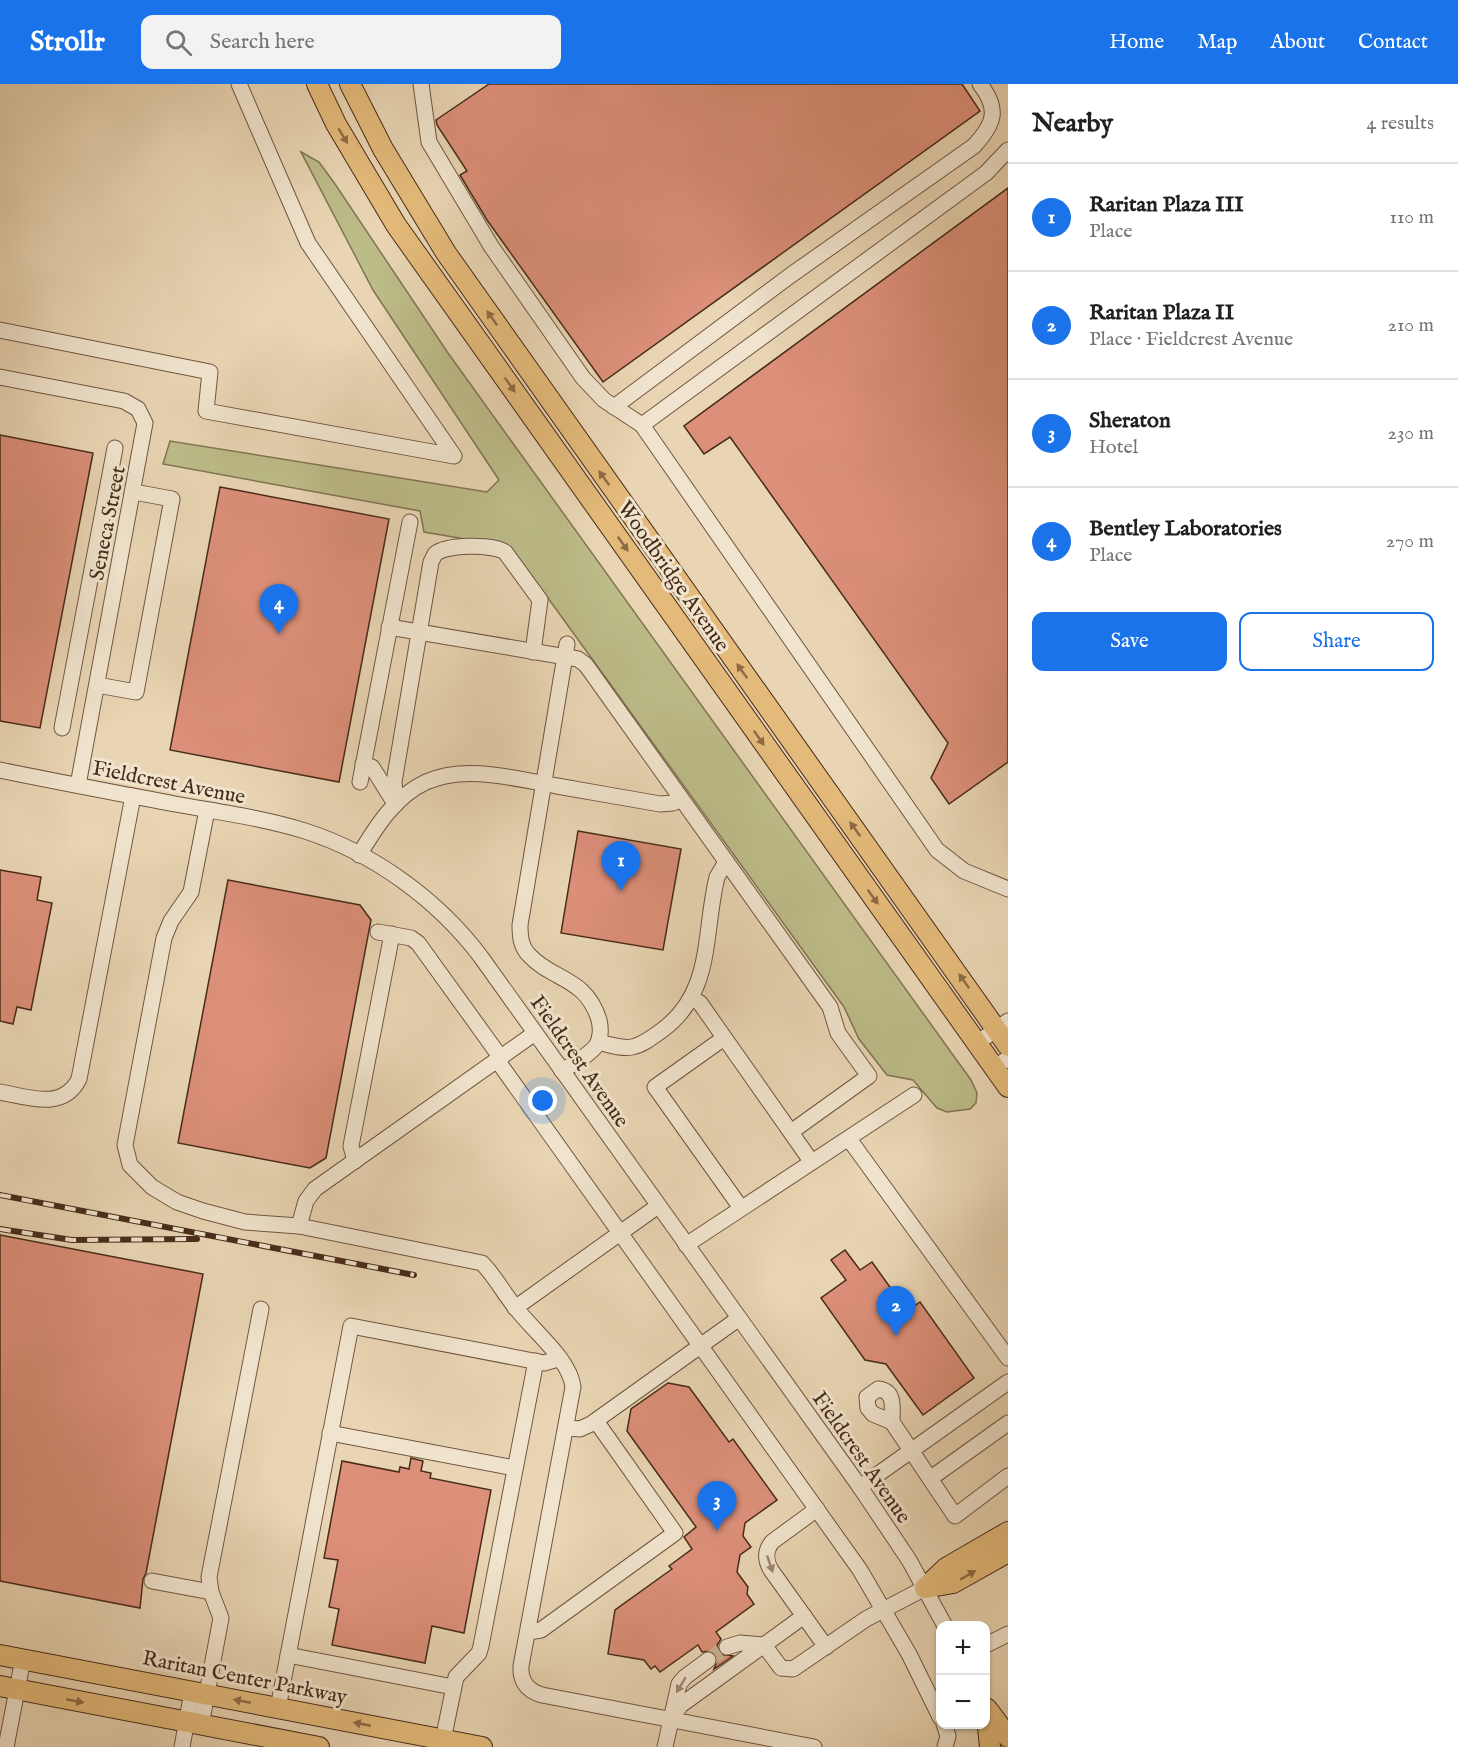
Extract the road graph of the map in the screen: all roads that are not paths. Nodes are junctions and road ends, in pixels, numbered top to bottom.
1 (239, 84) edge
2 (317, 84) edge
3 (350, 84) edge
4 (421, 84) edge
5 (980, 84) edge
6 (1008, 150) edge
7 (0, 330) edge
8 (0, 377) edge
9 (614, 407) junction
10 (642, 425) junction
11 (115, 448) dead end
12 (134, 492) junction
13 (410, 522) dead end
14 (99, 531) junction
15 (125, 536) junction
16 (389, 627) junction
17 (419, 632) junction
18 (80, 634) junction
19 (106, 639) junction
20 (566, 651) junction
21 (533, 652) junction
22 (97, 685) junction
23 (62, 728) dead end
24 (363, 764) junction
25 (0, 770) edge
26 (360, 782) dead end
27 (543, 784) junction
28 (78, 785) junction
29 (133, 796) junction
30 (681, 799) junction
31 (396, 804) junction
32 (207, 810) junction
33 (359, 855) junction
34 (726, 862) junction
35 (1008, 889) edge
36 (693, 999) junction
37 (1002, 1025) edge
38 (535, 1033) junction
39 (724, 1038) junction
40 (598, 1042) junction
41 (977, 1043) junction
42 (1008, 1046) edge
43 (499, 1059) junction
44 (1001, 1063) edge
45 (562, 1071) junction
46 (1008, 1087) edge
47 (0, 1092) edge
48 (914, 1095) dead end
49 (791, 1132) junction
50 (849, 1139) junction
51 (355, 1161) junction
52 (811, 1161) junction
53 (658, 1206) junction
54 (741, 1208) junction
55 (299, 1227) junction
56 (620, 1232) junction
57 (686, 1245) junction
58 (515, 1308) junction
59 (261, 1309) dead end
60 (738, 1319) junction
61 (701, 1346) junction
62 (1008, 1358) edge
63 (558, 1359) junction
64 (536, 1361) junction
65 (1008, 1382) edge
66 (596, 1421) junction
67 (892, 1422) dead end
68 (1008, 1423) edge
69 (567, 1428) junction
70 (330, 1433) junction
71 (912, 1450) junction
72 (515, 1468) junction
73 (1008, 1476) edge
74 (931, 1478) junction
75 (860, 1487) junction
76 (817, 1509) junction
77 (1008, 1532) edge
78 (1008, 1552) edge
79 (152, 1581) dead end
80 (925, 1588) junction
81 (211, 1592) junction
82 (884, 1609) junction
83 (804, 1617) junction
84 (942, 1621) edge
85 (528, 1632) junction
86 (1008, 1634) edge
87 (990, 1643) edge
88 (764, 1645) junction
89 (727, 1647) tunnel mouth
90 (826, 1647) junction
91 (0, 1655) edge
92 (288, 1655) junction
93 (23, 1659) junction
94 (708, 1660) tunnel mouth
95 (453, 1687) junction
96 (9, 1688) edge
97 (200, 1693) junction
98 (278, 1708) junction
99 (936, 1709) edge
100 (990, 1712) edge
101 (990, 1716) edge
102 (670, 1719) junction
103 (194, 1723) junction
104 (945, 1729) edge
105 (988, 1729) edge
106 (1008, 1737) edge
107 (443, 1740) junction
108 (6, 1747) edge
109 (182, 1747) edge
110 (319, 1747) edge
111 (482, 1747) edge
112 (665, 1747) edge
113 (814, 1747) edge
114 (945, 1747) edge
115 (990, 1747) edge
116 (1003, 1747) edge

1 - 7 street
2 -> 41 main road, Woodbridge Avenue
37 -> 3 main road, Woodbridge Avenue
4 - 9 street
5 - 9 street
6 - 10 street
8 - 12 street, Seneca Street
9 - 10 street
10 - 35 street
11 - 14 street
12 - 15 street, Seneca Street
12 - 22 street
13 - 16 street
14 - 15 street
14 - 18 street
15 - 19 street, Seneca Street
16 - 17 street
16 - 24 street
17 - 21 street
17 - 21 street
17 - 31 street
18 - 19 street
18 - 23 street
19 - 22 street, Seneca Street
20 - 21 street
20 - 27 street
20 - 30 street
22 - 28 street, Seneca Street
24 - 26 street
24 - 31 street
25 - 28 street, Fieldcrest Avenue
27 - 30 street
27 - 31 street
27 - 40 street
28 - 29 street, Fieldcrest Avenue
29 - 32 street, Fieldcrest Avenue
29 - 47 street
30 - 34 street
31 - 33 street
32 - 33 street, Fieldcrest Avenue
32 - 55 street
33 - 38 street, Fieldcrest Avenue
34 - 36 street
34 - 49 street
36 - 39 street
36 - 40 street
37 - 41 street
37 - 42 main road, Woodbridge Avenue
38 - 43 street
38 - 45 street, Fieldcrest Avenue
39 - 49 street
39 - 54 street
40 - 45 street
41 - 44 main road, Woodbridge Avenue
43 - 51 street
43 - 51 street
43 - 56 street
44 - 46 main road, Woodbridge Avenue
45 - 53 street, Fieldcrest Avenue
48 - 50 street
49 - 52 street
50 - 52 street
50 - 62 street
51 - 55 street
52 - 54 street
53 - 56 street
53 - 57 street, Fieldcrest Avenue
54 - 57 street
55 - 58 street
56 - 58 street
56 - 61 street
57 - 60 street, Fieldcrest Avenue
58 - 63 street
59 - 81 street
60 - 61 street
60 - 75 street, Fieldcrest Avenue
61 - 66 street
61 - 76 street
63 - 64 street
63 - 69 street
64 - 70 street
64 - 72 street
65 - 71 street
66 - 69 street
66 - 85 street
67 - 71 street
68 - 74 street
69 - 85 street
70 - 72 street
70 - 92 street
71 - 74 street
71 - 75 street
72 - 95 street
73 - 74 street
75 - 80 street, Fieldcrest Avenue
76 - 82 street
76 -> 83 street
77 - 80 main road
80 -> 78 main road
79 - 81 street
80 - 82 street
80 - 84 street, Fieldcrest Avenue
81 - 97 street
82 - 90 street
82 - 99 street
83 - 88 street
83 - 90 street
85 - 102 street
86 - 87 street
88 - 89 street
88 - 90 street
88 - 102 street
91 - 93 main road, Raritan Center Parkway
92 - 95 street
92 - 98 street
93 - 96 street
93 - 97 main road, Raritan Center Parkway
94 -> 102 street
95 - 107 street
96 -> 103 main road
96 - 108 street
98 -> 97 main road, Raritan Center Parkway
97 - 103 street
107 -> 98 main road, Raritan Center Parkway
100 - 106 main road
101 - 116 street
102 - 112 street
102 - 113 street
103 - 109 street
103 - 110 main road
104 - 114 street
105 - 115 main road
107 - 111 main road, Raritan Center Parkway

